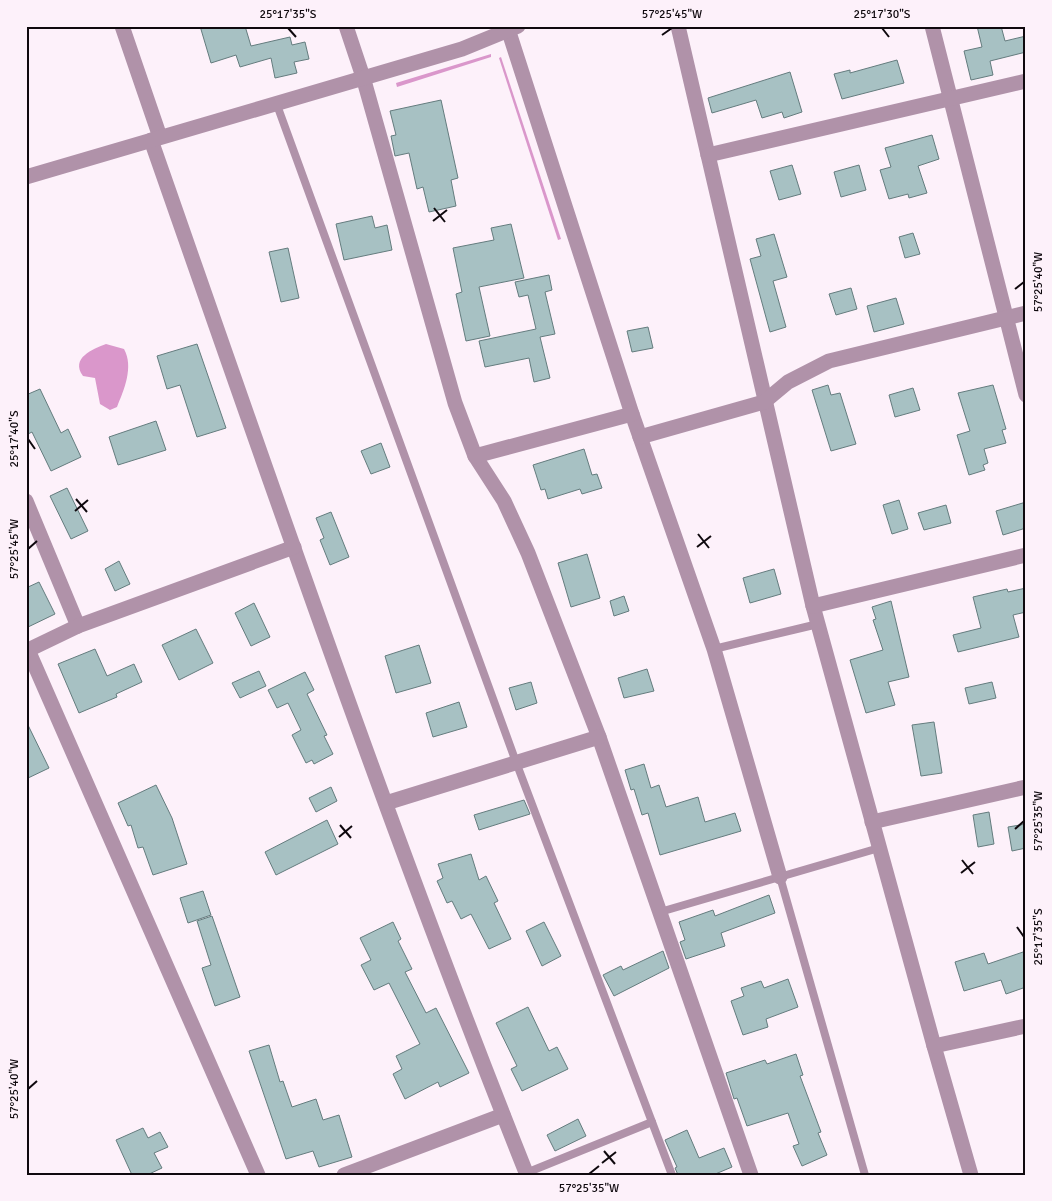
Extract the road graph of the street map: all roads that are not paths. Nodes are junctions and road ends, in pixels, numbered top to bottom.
1 (122, 26) edge
2 (346, 26) edge
3 (678, 26) edge
4 (932, 26) edge
5 (511, 28) edge
6 (363, 77) junction
7 (1026, 81) edge
8 (950, 99) junction
9 (277, 104) junction
10 (155, 139) junction
11 (708, 154) junction
12 (26, 177) edge
13 (1026, 313) edge
14 (1006, 318) junction
15 (1026, 395) edge
16 (764, 402) junction
17 (632, 414) junction
18 (640, 437) junction
19 (475, 456) junction
20 (26, 501) edge
21 (294, 547) junction
22 (1026, 555) edge
23 (813, 606) junction
24 (818, 624) junction
25 (78, 626) junction
26 (714, 649) junction
27 (27, 650) edge
28 (599, 737) junction
29 (516, 762) junction
30 (1026, 787) edge
31 (386, 803) junction
32 (872, 822) junction
33 (879, 848) junction
34 (780, 877) junction
35 (660, 912) junction
36 (1026, 1026) edge
37 (934, 1046) junction
38 (503, 1115) junction
39 (652, 1122) junction
40 (526, 1174) edge
41 (258, 1175) edge
42 (344, 1175) edge
43 (672, 1175) edge
44 (751, 1175) edge
45 (864, 1175) edge
46 (971, 1175) edge

1 - 10 street
2 - 6 street
3 - 11 street
4 - 8 street
5 - 6 street
5 - 17 street
6 - 9 street
6 - 19 street
7 - 8 street
8 - 11 street
8 - 14 street
9 - 10 street
9 - 29 lane
10 - 12 street
10 - 21 street
11 - 16 street
13 - 14 street
14 - 15 street
14 - 16 street
16 - 18 street
16 - 23 street
17 - 18 street
17 - 19 street
18 - 26 street
19 - 28 street
20 - 25 street
21 - 25 street
21 - 31 street
22 - 23 street
23 - 24 street
24 - 26 lane
24 - 32 street
25 - 27 street
26 - 34 street
27 - 41 street
28 - 29 street
28 - 35 street
29 - 31 street
29 - 39 lane
30 - 32 street
31 - 38 street
32 - 33 street
33 - 34 lane
33 - 37 street
34 - 35 lane
34 - 45 lane
35 - 44 street
36 - 37 street
37 - 46 street
38 - 40 street
38 - 42 street
39 - 40 lane
39 - 43 lane

